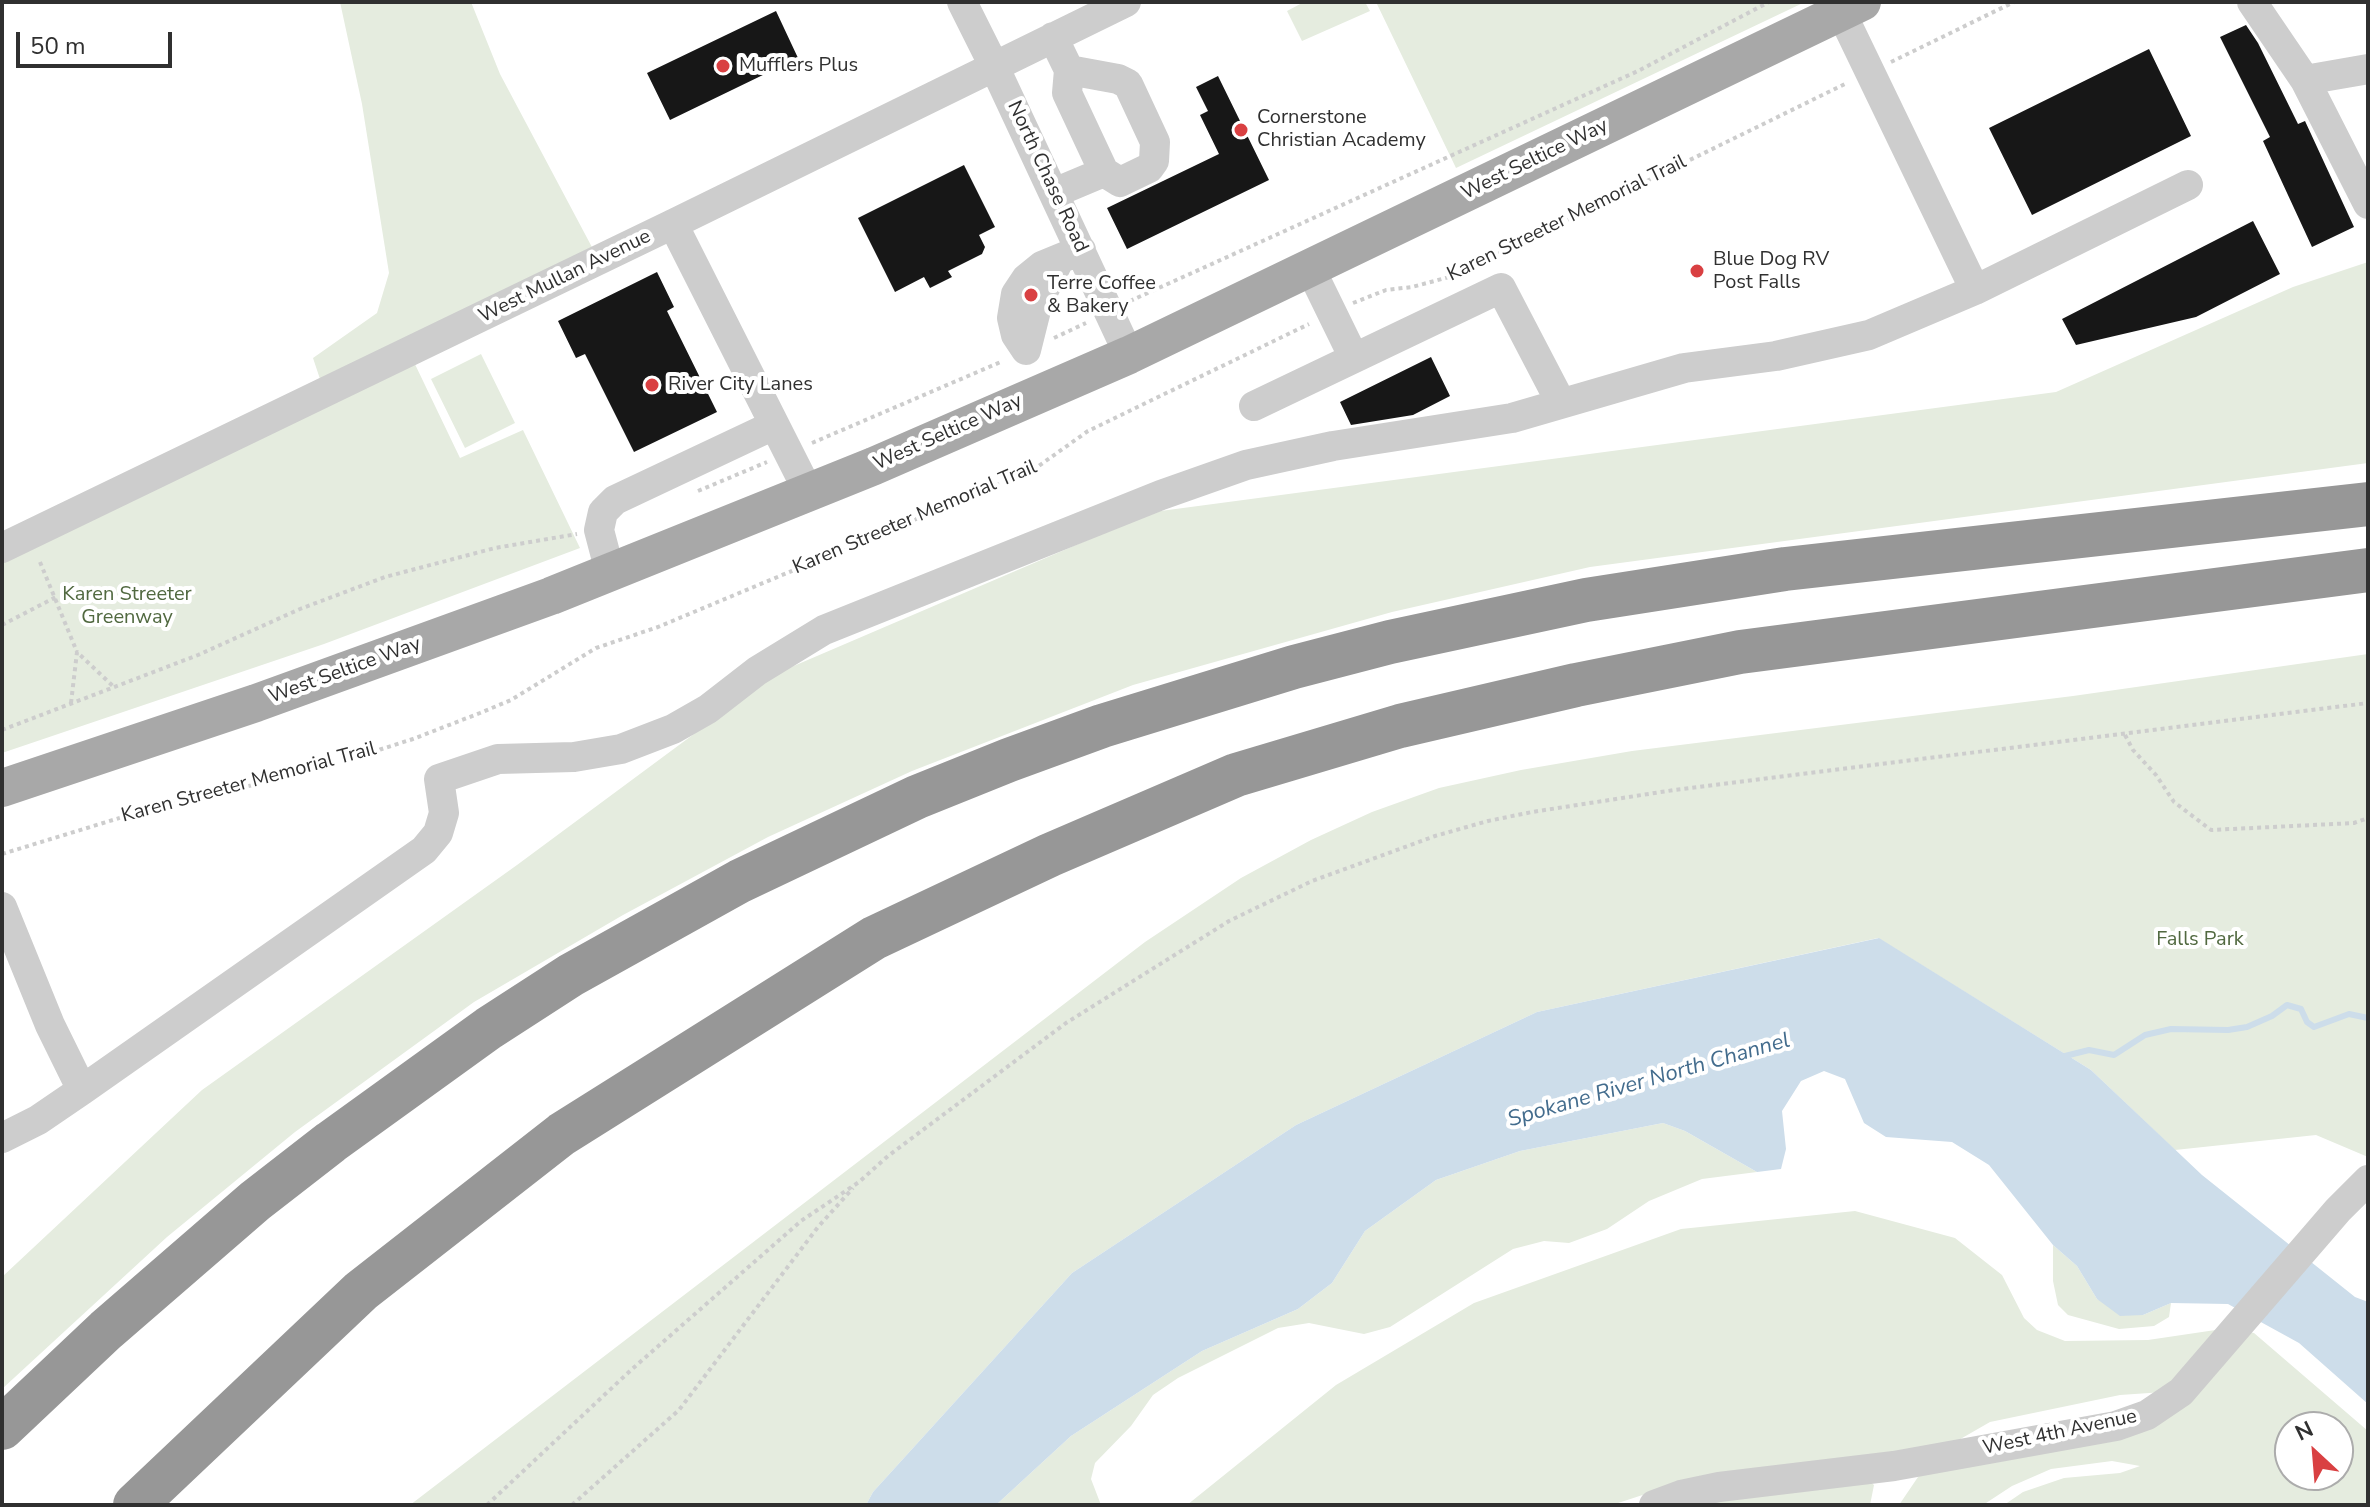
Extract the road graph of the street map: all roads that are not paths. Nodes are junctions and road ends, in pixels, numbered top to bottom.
1 (962, 2) edge
2 (1126, 2) edge
3 (2252, 2) edge
4 (1852, 7) edge
5 (1053, 37) junction
6 (994, 66) junction
7 (2368, 69) edge
8 (1069, 70) junction
9 (2305, 80) junction
10 (1104, 172) junction
11 (2188, 185) dead end
12 (1054, 193) junction
13 (2368, 204) edge
14 (673, 224) junction
15 (1070, 255) junction
16 (1310, 268) junction
17 (1975, 290) junction
18 (1129, 355) junction
19 (1354, 358) junction
20 (1045, 391) junction
21 (1561, 403) junction
22 (1254, 406) dead end
23 (774, 425) junction
24 (2368, 482) edge
25 (809, 493) junction
26 (2368, 504) edge
27 (2, 548) edge
28 (1785, 569) junction
29 (2368, 570) edge
30 (610, 572) junction
31 (2368, 592) edge
32 (2083, 607) junction
33 (2, 788) edge
34 (2, 907) edge
35 (82, 1090) junction
36 (2, 1138) edge
37 (2368, 1180) edge
38 (2, 1428) edge
39 (135, 1505) edge
40 (1654, 1505) edge

1 - 6 street, North Chase Road
2 - 5 street, West Mullan Avenue
3 - 9 street
4 - 16 main road, West Seltice Way
4 - 17 street
5 - 6 street, West Mullan Avenue
5 - 8 street
6 - 12 street, North Chase Road
6 - 14 street, West Mullan Avenue
7 - 9 street
8 - 10 street
8 - 10 street
9 - 13 street
10 - 12 street
11 - 17 street
12 - 15 street, North Chase Road
14 - 23 street
14 - 27 street, West Mullan Avenue
15 - 18 street, North Chase Road
15 - 20 street
16 - 18 main road, West Seltice Way
16 - 19 street
17 - 21 street
18 - 20 main road, West Seltice Way
19 - 21 street
19 - 22 street
20 - 25 main road, West Seltice Way
21 - 35 street
23 - 25 street
23 - 30 street
24 - 28 highway
25 - 30 main road, West Seltice Way
26 - 28 highway
28 - 38 highway
29 - 32 highway
30 - 33 main road, West Seltice Way
31 - 32 highway
32 - 39 highway
34 - 35 street
35 - 36 street
37 - 40 street, West 4th Avenue

